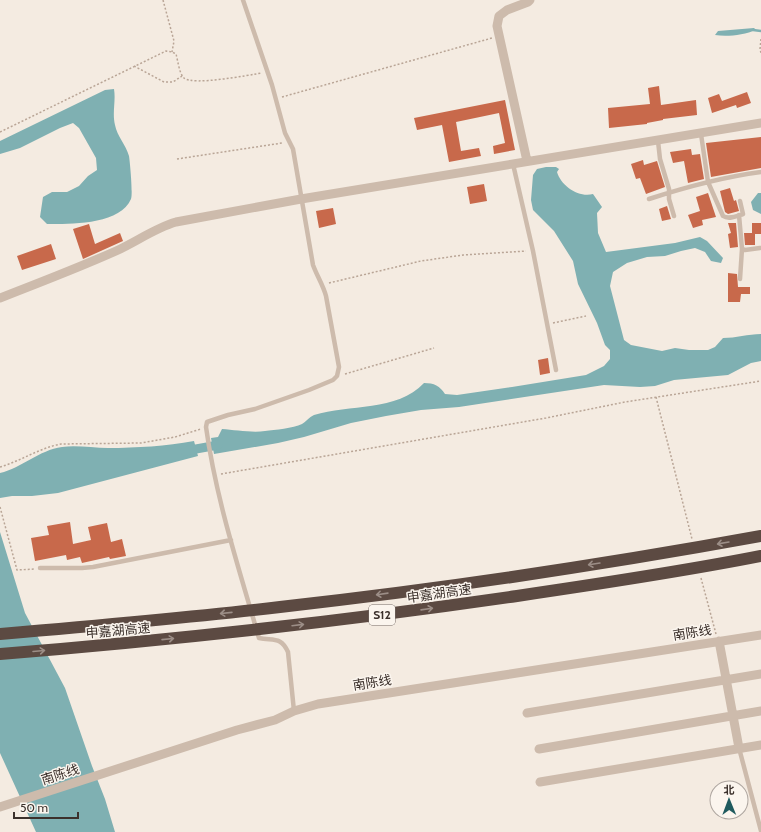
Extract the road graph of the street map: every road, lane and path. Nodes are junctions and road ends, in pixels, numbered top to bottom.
1 (163, 0) edge
2 (243, 0) edge
3 (530, 0) edge
4 (500, 36) junction
5 (761, 39) edge
6 (172, 52) junction
7 (761, 53) edge
8 (134, 66) junction
9 (268, 72) junction
10 (182, 76) junction
11 (276, 98) junction
12 (761, 124) edge
13 (0, 132) edge
14 (701, 134) junction
15 (658, 141) junction
16 (290, 142) junction
17 (177, 159) dead end
18 (527, 161) junction
19 (513, 164) junction
20 (761, 172) edge
21 (708, 182) junction
22 (669, 192) junction
23 (301, 199) junction
24 (649, 199) dead end
25 (740, 201) dead end
26 (738, 215) junction
27 (674, 216) dead end
28 (760, 248) edge
29 (742, 249) junction
30 (533, 251) junction
31 (740, 279) dead end
32 (323, 284) junction
33 (0, 298) edge
34 (586, 316) dead end
35 (547, 324) junction
36 (434, 348) dead end
37 (556, 370) dead end
38 (337, 376) junction
39 (761, 381) edge
40 (656, 397) junction
41 (206, 427) junction
42 (0, 467) edge
43 (215, 475) junction
44 (0, 507) edge
45 (761, 536) edge
46 (230, 540) junction
47 (694, 546) dead end
48 (761, 556) edge
49 (40, 568) joint
50 (701, 576) dead end
51 (0, 634) edge
52 (761, 635) edge
53 (719, 641) junction
54 (0, 654) edge
55 (761, 674) edge
56 (726, 680) junction
57 (294, 711) junction
58 (761, 711) edge
59 (528, 713) dead end
60 (733, 716) junction
61 (761, 745) edge
62 (739, 748) junction
63 (539, 749) dead end
64 (540, 782) dead end
65 (0, 807) edge
66 (761, 831) edge

1 - 6 path
2 - 9 lane
3 - 4 street
4 - 11 path
4 - 18 street
5 - 7 path
6 - 8 path
6 - 10 path
8 - 10 path
8 - 13 path
9 - 10 path
9 - 11 lane
11 - 16 lane
12 - 14 street
14 - 15 street
14 - 21 lane
15 - 18 street
15 - 22 lane
16 - 17 path
16 - 23 lane
18 - 19 street
19 - 23 street
19 - 30 lane
20 - 21 lane
21 - 22 lane
21 - 26 lane
22 - 24 lane
22 - 27 lane
23 - 32 lane
23 - 33 street
25 - 26 lane
26 - 29 lane
28 - 29 lane
29 - 31 lane
30 - 32 path
30 - 35 lane
32 - 38 lane
34 - 35 path
35 - 37 lane
36 - 38 path
38 - 41 lane
39 - 40 path
40 - 43 path
40 - 47 path
41 - 42 path
41 - 43 lane
43 - 46 lane
44 - 49 path
45 -> 51 highway, 申嘉湖高速 / S12, bridge
46 - 49 lane
46 - 57 lane
54 -> 48 highway, 申嘉湖高速 / S12, bridge
50 - 53 path
52 - 53 street, 南陈线
53 - 56 street
53 - 57 street, 南陈线
55 - 56 street
56 - 59 street
56 - 60 street
57 - 65 street, 南陈线
58 - 60 street
60 - 62 street
60 - 63 street
61 - 62 street
62 - 64 street
62 - 66 lane

